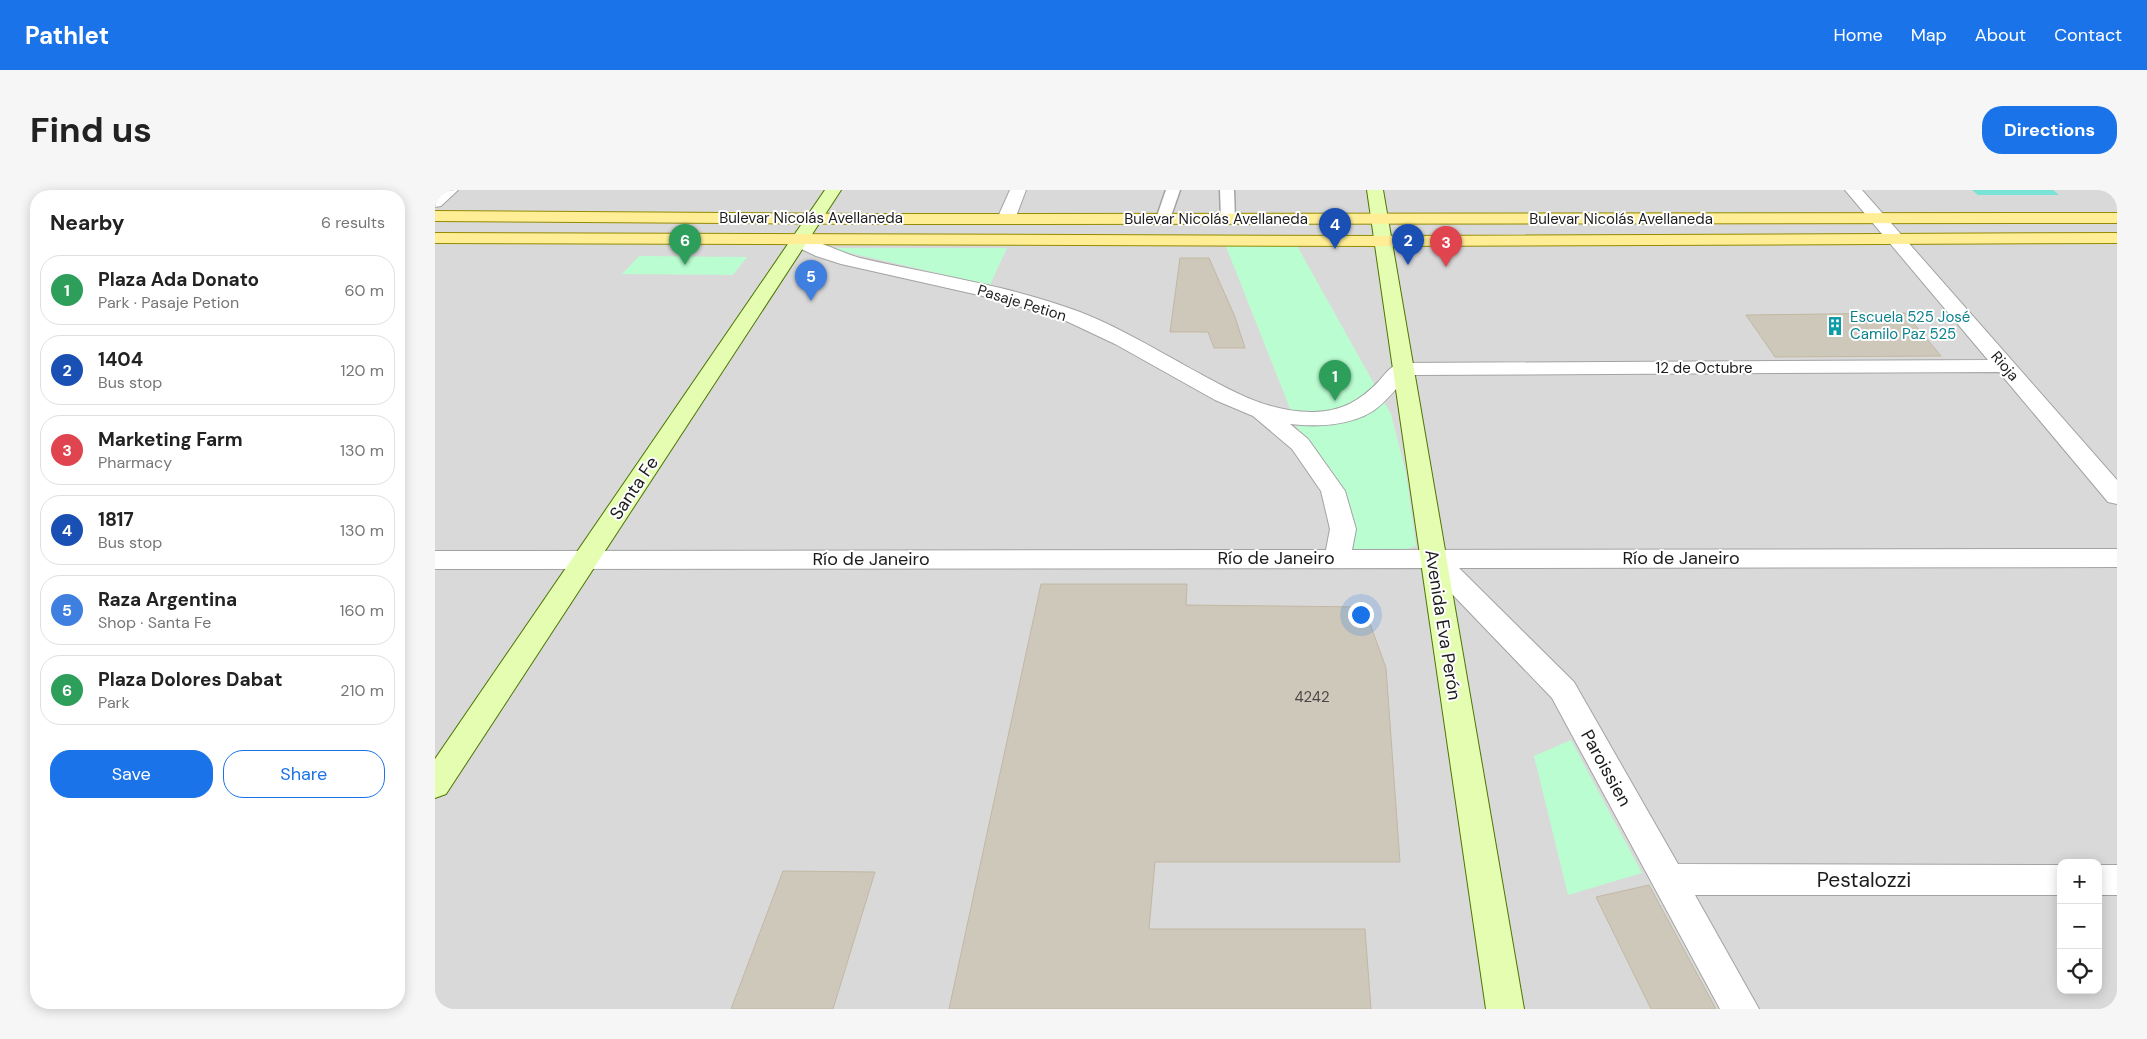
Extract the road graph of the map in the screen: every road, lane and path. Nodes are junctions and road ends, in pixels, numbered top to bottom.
1 (450, 190) edge
2 (833, 190) edge
3 (1018, 190) edge
4 (1173, 190) edge
5 (1227, 190) edge
6 (1375, 190) edge
7 (1853, 190) edge
8 (435, 202) edge
9 (435, 216) edge
10 (2117, 218) edge
11 (814, 219) junction
12 (1006, 219) junction
13 (1163, 219) junction
14 (1227, 219) junction
15 (1380, 219) junction
16 (1879, 220) junction
17 (435, 238) edge
18 (1896, 239) junction
19 (2116, 239) edge
20 (799, 241) junction
21 (1383, 241) junction
22 (2005, 366) junction
23 (1402, 369) junction
24 (1260, 411) junction
25 (2117, 496) edge
26 (1337, 558) junction
27 (1433, 558) junction
28 (2117, 558) edge
29 (586, 559) junction
30 (435, 560) edge
31 (435, 785) edge
32 (1668, 880) junction
33 (2057, 880) edge
34 (2102, 880) edge
35 (2117, 880) edge
36 (1505, 1009) edge
37 (1740, 1009) edge

1 - 8 street
2 - 11 main road, Santa Fe
3 - 12 street
4 - 13 lane
5 - 14 lane
6 - 15 main road, Avenida Eva Perón
7 - 16 street, Rioja
9 - 11 main road, Bulevar Nicolás Avellaneda
10 - 16 main road, Bulevar Nicolás Avellaneda
11 - 12 main road, Bulevar Nicolás Avellaneda
11 - 20 main road, Santa Fe
12 - 13 main road, Bulevar Nicolás Avellaneda
13 - 14 main road, Bulevar Nicolás Avellaneda
14 - 15 main road, Bulevar Nicolás Avellaneda
15 - 16 main road, Bulevar Nicolás Avellaneda
15 - 21 main road, Avenida Eva Perón
16 - 18 street, Rioja
17 - 20 main road, Bulevar Nicolás Avellaneda
18 - 19 main road, Bulevar Nicolás Avellaneda
18 - 21 main road, Bulevar Nicolás Avellaneda
18 - 22 street, Rioja
20 - 21 main road, Bulevar Nicolás Avellaneda
20 - 24 street, Pasaje Petion
20 - 29 main road, Santa Fe
21 - 23 main road, Avenida Eva Perón
22 - 23 street, 12 de Octubre
22 - 25 street, Rioja
23 - 24 street, Pasaje Petion
23 - 27 main road, Avenida Eva Perón
24 - 26 street, Pasaje Petion
26 - 27 street, Río de Janeiro
26 - 29 street, Río de Janeiro
27 - 28 street, Río de Janeiro
27 - 32 street, Paroissien
27 - 36 main road, Avenida Eva Perón
29 - 30 street, Río de Janeiro
29 - 31 main road, Santa Fe
32 - 33 street, Pestalozzi
32 - 37 street, Paroissien
34 - 35 street

